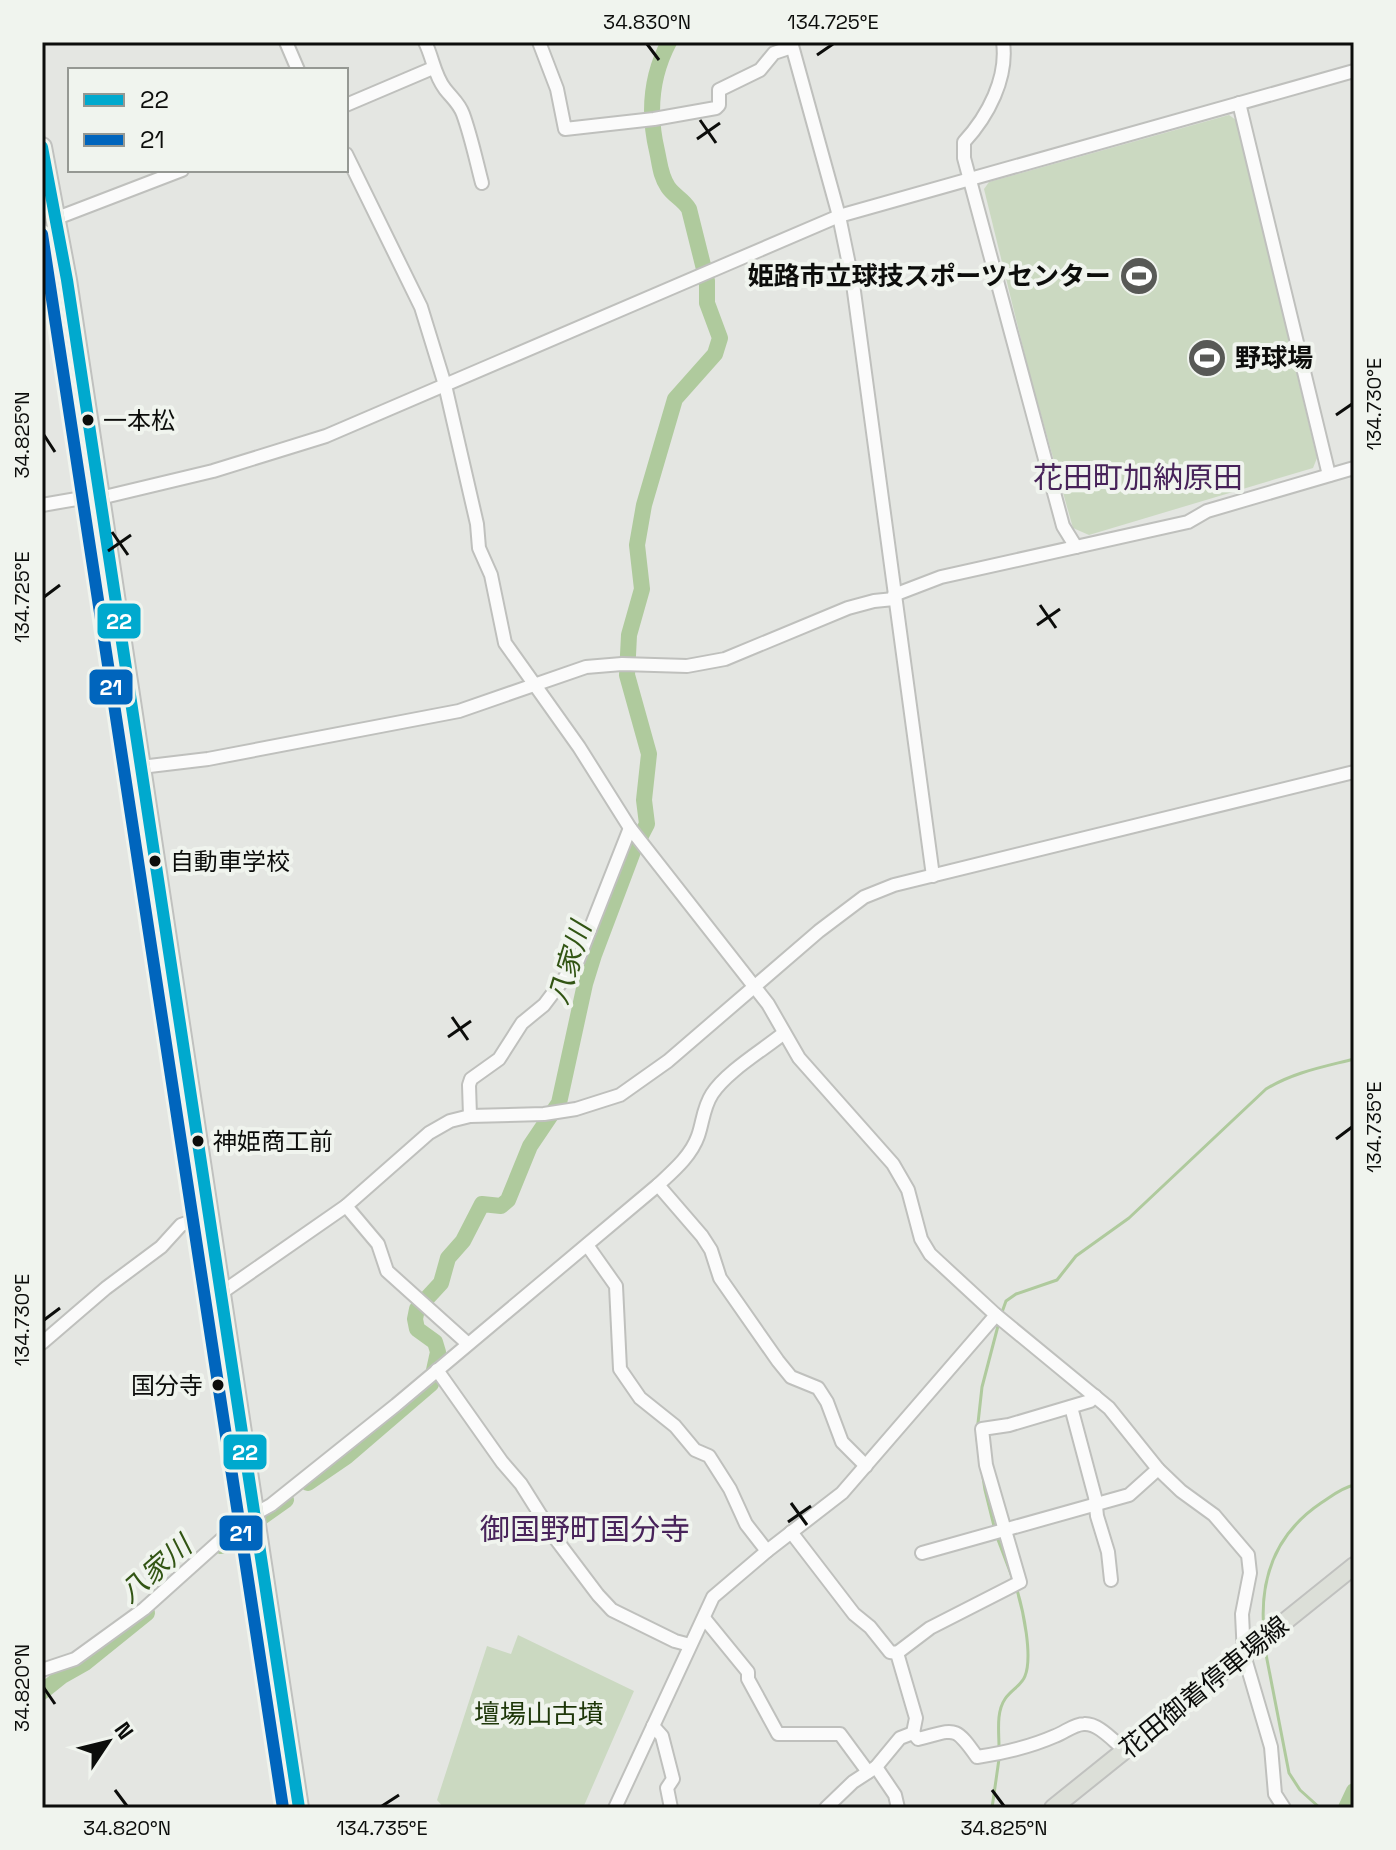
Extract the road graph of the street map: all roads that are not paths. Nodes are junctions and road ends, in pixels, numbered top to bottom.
1 (286, 42) edge
2 (427, 42) edge
3 (539, 42) edge
4 (1003, 42) edge
5 (792, 44) edge
6 (297, 68) edge
7 (433, 68) junction
8 (1354, 71) edge
9 (1239, 103) junction
10 (348, 104) edge
11 (42, 147) edge
12 (348, 158) edge
13 (177, 172) edge
14 (971, 179) junction
15 (482, 183) dead end
16 (839, 216) junction
17 (57, 218) junction
18 (445, 385) junction
19 (1354, 468) edge
20 (1329, 475) junction
21 (100, 496) junction
22 (42, 505) edge
23 (1076, 547) junction
24 (894, 597) junction
25 (534, 687) junction
26 (141, 767) junction
27 (1354, 772) edge
28 (630, 828) junction
29 (933, 876) junction
30 (756, 987) junction
31 (784, 1033) junction
32 (470, 1116) junction
33 (658, 1185) junction
34 (346, 1206) junction
35 (209, 1215) junction
36 (587, 1245) junction
37 (221, 1293) junction
38 (996, 1315) junction
39 (42, 1343) edge
40 (467, 1343) junction
41 (437, 1370) junction
42 (1095, 1396) junction
43 (1071, 1407) junction
44 (866, 1466) junction
45 (1158, 1469) junction
46 (1095, 1504) junction
47 (254, 1515) junction
48 (1004, 1528) junction
49 (791, 1532) junction
50 (767, 1551) junction
51 (922, 1553) dead end
52 (1354, 1566) edge
53 (1111, 1580) dead end
54 (704, 1618) junction
55 (690, 1645) junction
56 (1249, 1651) junction
57 (897, 1653) junction
58 (42, 1670) edge
59 (653, 1726) junction
60 (913, 1733) junction
61 (1125, 1750) junction
62 (872, 1769) junction
63 (299, 1808) edge
64 (615, 1808) edge
65 (671, 1808) edge
66 (826, 1808) edge
67 (898, 1808) edge
68 (1053, 1808) edge
69 (1284, 1808) edge

1 - 6 street
2 - 7 street
3 - 5 street
4 - 14 street
5 - 16 street
7 - 10 street
7 - 15 street
8 - 9 street
9 - 14 street
9 - 20 street
11 - 17 highway
12 - 18 street
13 - 17 street
14 - 16 street
14 - 23 street
16 - 18 street
16 - 24 street
17 - 21 highway
18 - 21 street
18 - 25 street
19 - 20 street
20 - 23 street
21 - 22 street
21 - 26 highway
23 - 24 street
24 - 25 street
24 - 29 street
25 - 26 street
25 - 28 street
26 - 35 highway
27 - 29 street
28 - 30 street
28 - 32 street
29 - 30 street
30 - 31 street
30 - 32 street
31 - 33 street
31 - 38 street
32 - 34 street
33 - 36 street
33 - 44 street
34 - 37 street
34 - 40 street
35 - 37 highway
35 - 39 street
36 - 40 street
36 - 50 street
37 - 47 highway
38 - 42 street
38 - 44 street
40 - 41 street
41 - 47 street
41 - 55 street
42 - 43 street
42 - 45 street
43 - 46 street
43 - 48 street
44 - 49 street
45 - 46 street
45 - 56 street
46 - 48 street
46 - 53 street
47 - 58 street
47 - 63 highway
48 - 51 street
48 - 57 street
49 - 50 street
49 - 57 street
50 - 54 street
52 - 56 main road, 花田御着停車場線
54 - 55 street
54 - 62 street
55 - 59 street
56 - 61 main road, 花田御着停車場線
56 - 69 street
57 - 60 street
59 - 64 street
59 - 65 street
60 - 61 street
60 - 62 street
61 - 68 main road, 花田御着停車場線
62 - 66 street
62 - 67 street

